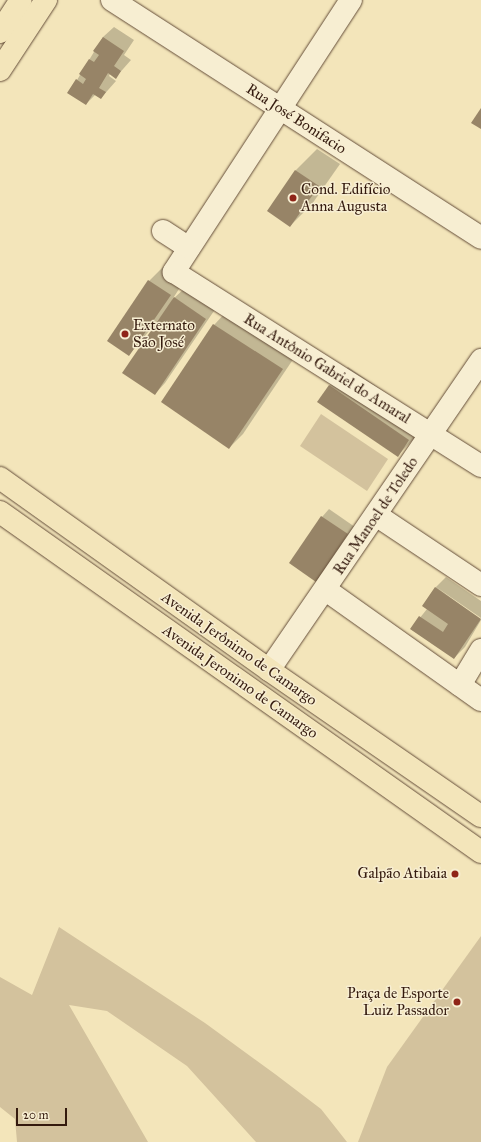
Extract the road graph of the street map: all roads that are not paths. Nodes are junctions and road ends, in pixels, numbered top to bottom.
1 (21, 0) edge
2 (46, 0) edge
3 (112, 0) edge
4 (351, 0) edge
5 (0, 32) edge
6 (0, 70) edge
7 (280, 108) junction
8 (163, 231) dead end
9 (481, 238) edge
10 (190, 248) junction
11 (481, 360) edge
12 (431, 435) junction
13 (481, 466) edge
14 (0, 478) edge
15 (0, 512) edge
16 (376, 515) junction
17 (481, 585) edge
18 (326, 590) junction
19 (481, 650) edge
20 (269, 670) junction
21 (460, 685) junction
22 (481, 700) edge
23 (481, 816) edge
24 (481, 852) edge

1 - 5 main road
2 - 6 main road
3 - 7 street, Rua José Bonifacio
4 - 7 street
7 - 9 street, Rua José Bonifacio
7 - 10 street
8 - 10 street
10 - 12 street, Rua Antônio Gabriel do Amaral
11 - 12 street, Rua Manoel de Toledo
12 - 13 street, Rua Antônio Gabriel do Amaral
12 - 16 street, Rua Manoel de Toledo
14 - 20 main road, Avenida Jerônimo de Camargo
15 - 24 main road, Avenida Jeronimo de Camargo
16 - 17 street
16 - 18 street, Rua Manoel de Toledo
18 - 20 street, Rua Manoel de Toledo
18 - 21 street
19 - 21 street
20 - 23 main road, Avenida Jerônimo de Camargo
21 - 22 street

